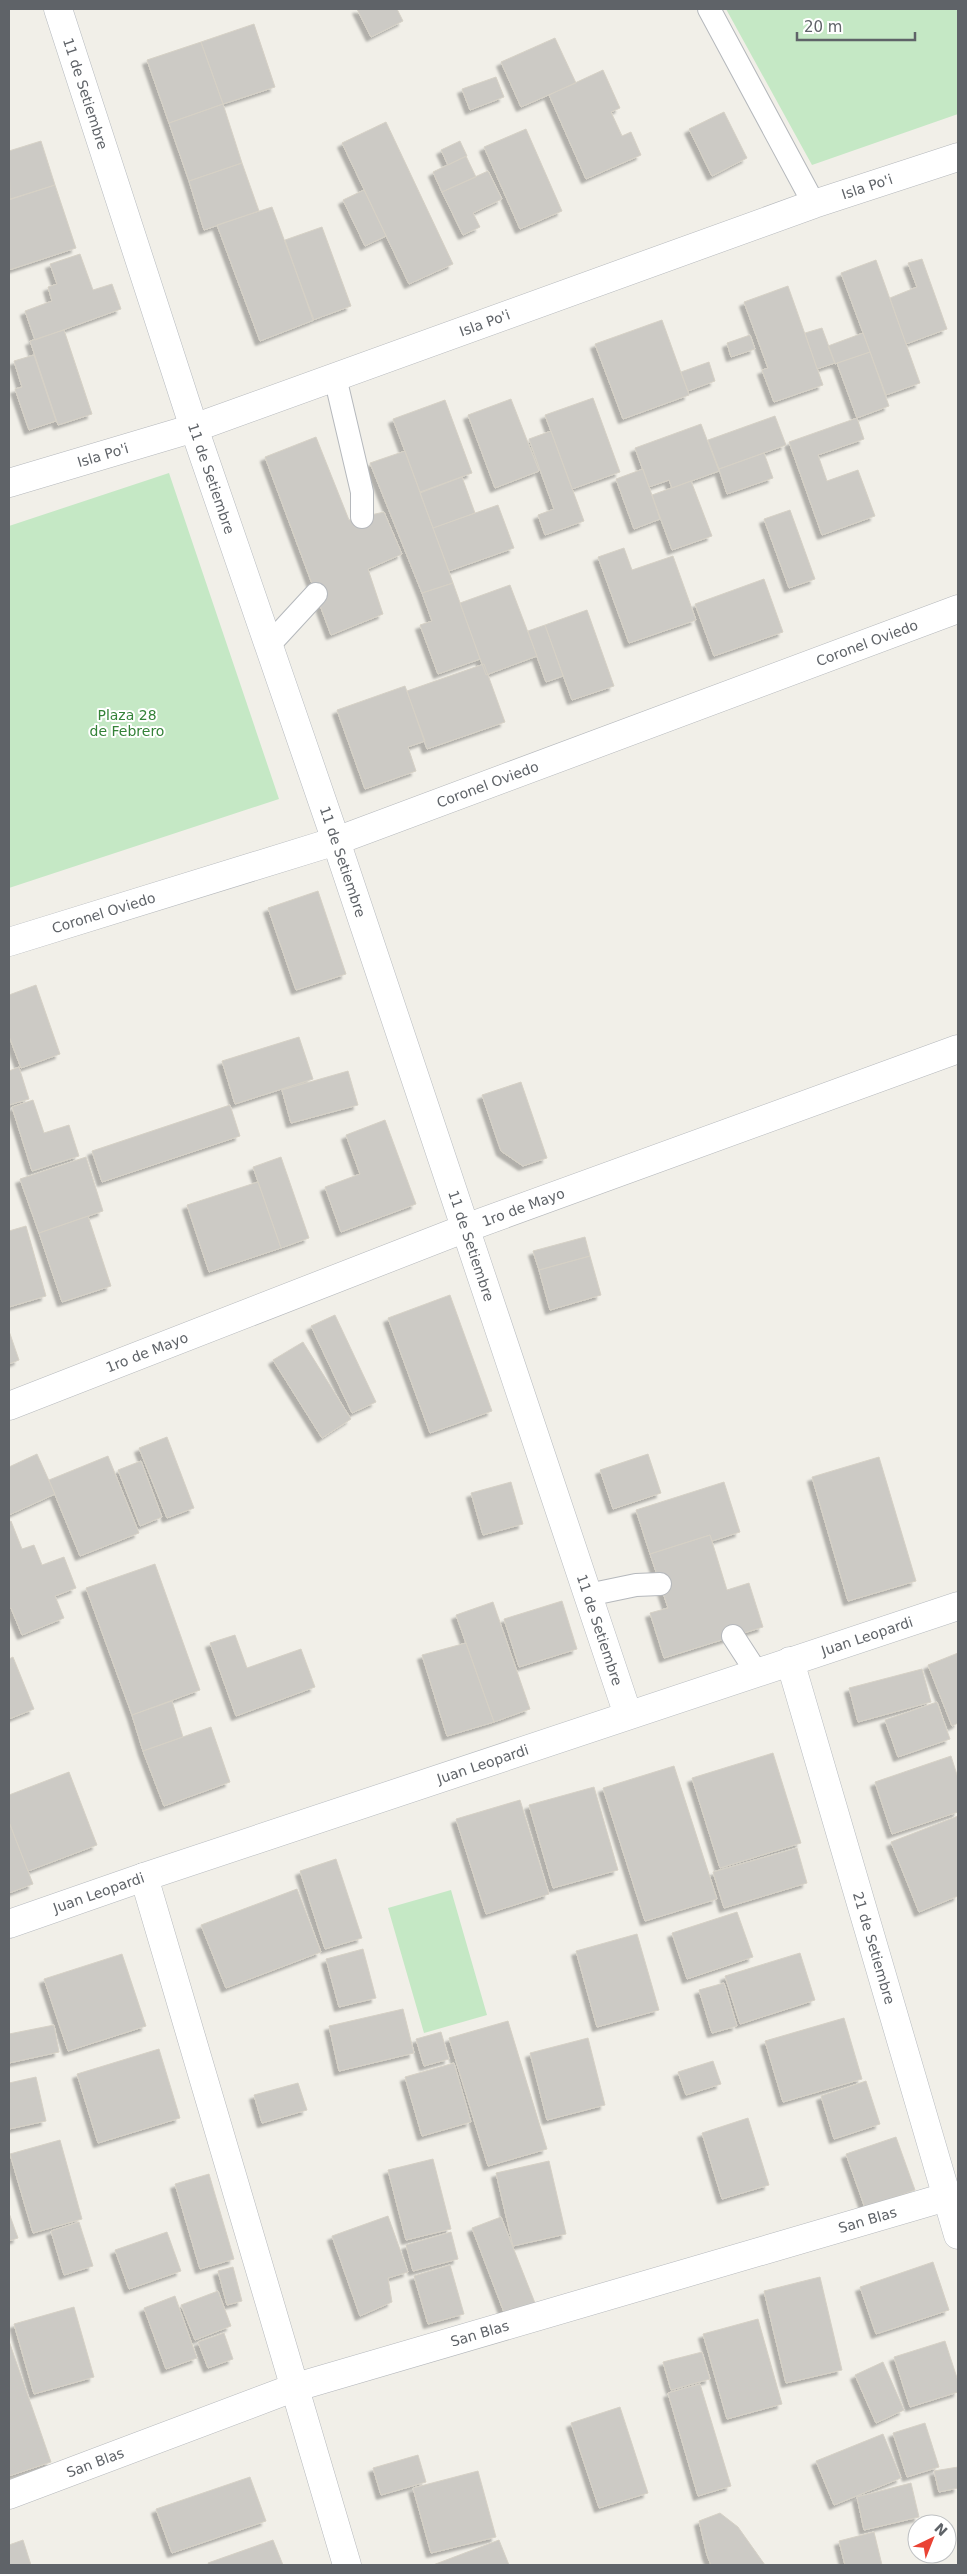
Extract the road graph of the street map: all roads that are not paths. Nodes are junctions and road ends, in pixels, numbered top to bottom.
1 (58, 9) edge
2 (709, 9) edge
3 (958, 156) edge
4 (814, 204) junction
5 (334, 377) junction
6 (194, 428) junction
7 (9, 483) edge
8 (362, 517) dead end
9 (316, 594) dead end
10 (958, 609) edge
11 (269, 645) junction
12 (336, 841) junction
13 (9, 942) edge
14 (958, 1049) edge
15 (466, 1228) junction
16 (9, 1406) edge
17 (660, 1584) dead end
18 (588, 1595) junction
19 (958, 1606) edge
20 (733, 1636) dead end
21 (790, 1661) junction
22 (757, 1673) junction
23 (628, 1715) junction
24 (144, 1877) junction
25 (9, 1924) edge
26 (952, 2196) edge
27 (958, 2235) edge
28 (293, 2388) junction
29 (9, 2495) edge
30 (347, 2565) edge

1 - 6 street, 11 de Setiembre
2 - 4 lane
3 - 4 street, Isla Po'i
4 - 5 street, Isla Po'i
5 - 6 street, Isla Po'i
5 - 8 lane
6 - 7 street, Isla Po'i
6 - 11 street, 11 de Setiembre
9 - 11 lane
10 - 12 street, Coronel Oviedo
11 - 12 street, 11 de Setiembre
12 - 13 street, Coronel Oviedo
12 - 15 street, 11 de Setiembre
14 - 15 street, 1ro de Mayo
15 - 16 street, 1ro de Mayo
15 - 18 street, 11 de Setiembre
17 - 18 lane
18 - 23 street, 11 de Setiembre
19 - 21 street, Juan Leopardi
20 - 22 lane
21 - 22 street, Juan Leopardi
21 - 26 street, 21 de Setiembre
22 - 23 street, Juan Leopardi
23 - 24 street, Juan Leopardi
24 - 25 street, Juan Leopardi
24 - 28 street
26 - 27 street, 21 de Setiembre
26 - 28 street, San Blas
28 - 29 street, San Blas
28 - 30 street

